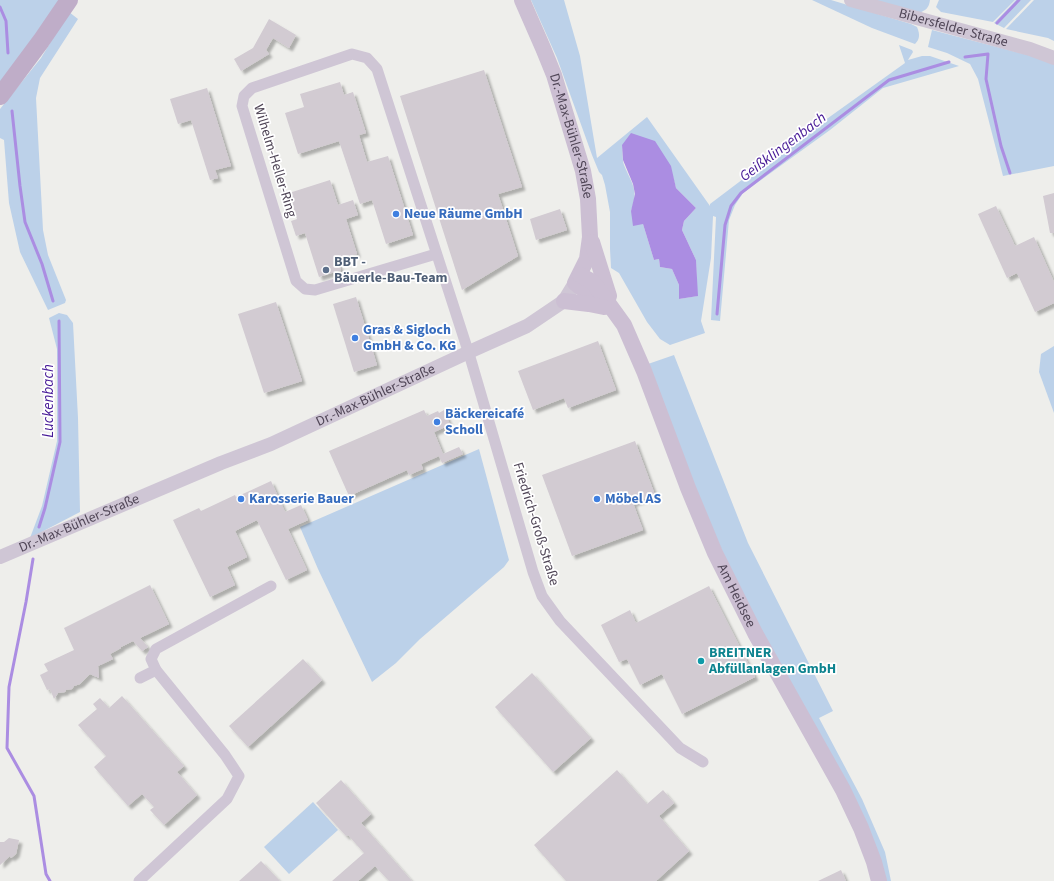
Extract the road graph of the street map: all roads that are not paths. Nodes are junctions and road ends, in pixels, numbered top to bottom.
1 (69, 0) edge
2 (522, 0) edge
3 (851, 0) edge
4 (1054, 58) edge
5 (0, 96) edge
6 (590, 237) junction
7 (436, 254) junction
8 (578, 279) junction
9 (564, 301) junction
10 (611, 306) junction
11 (468, 352) junction
12 (0, 557) edge
13 (271, 586) dead end
14 (156, 670) junction
15 (140, 678) dead end
16 (703, 762) dead end
17 (139, 881) edge
18 (879, 881) edge

1 - 5 main road
2 - 6 main road, Dr.-Max-Bühler-Straße
3 - 4 street, Bibersfelder Straße
6 - 8 main road, Dr.-Max-Bühler-Straße
6 - 10 main road
7 - 7 street, Wilhelm-Heller-Ring
7 - 11 street, Wilhelm-Heller-Ring
8 - 9 street, Dr.-Max-Bühler-Straße
8 - 10 main road, Am Heidsee
9 - 10 main road
9 - 11 street, Dr.-Max-Bühler-Straße
10 - 18 main road, Am Heidsee
11 - 12 street, Dr.-Max-Bühler-Straße
11 - 16 street, Friedrich-Groß-Straße
13 - 14 street
14 - 15 street
14 - 17 street

